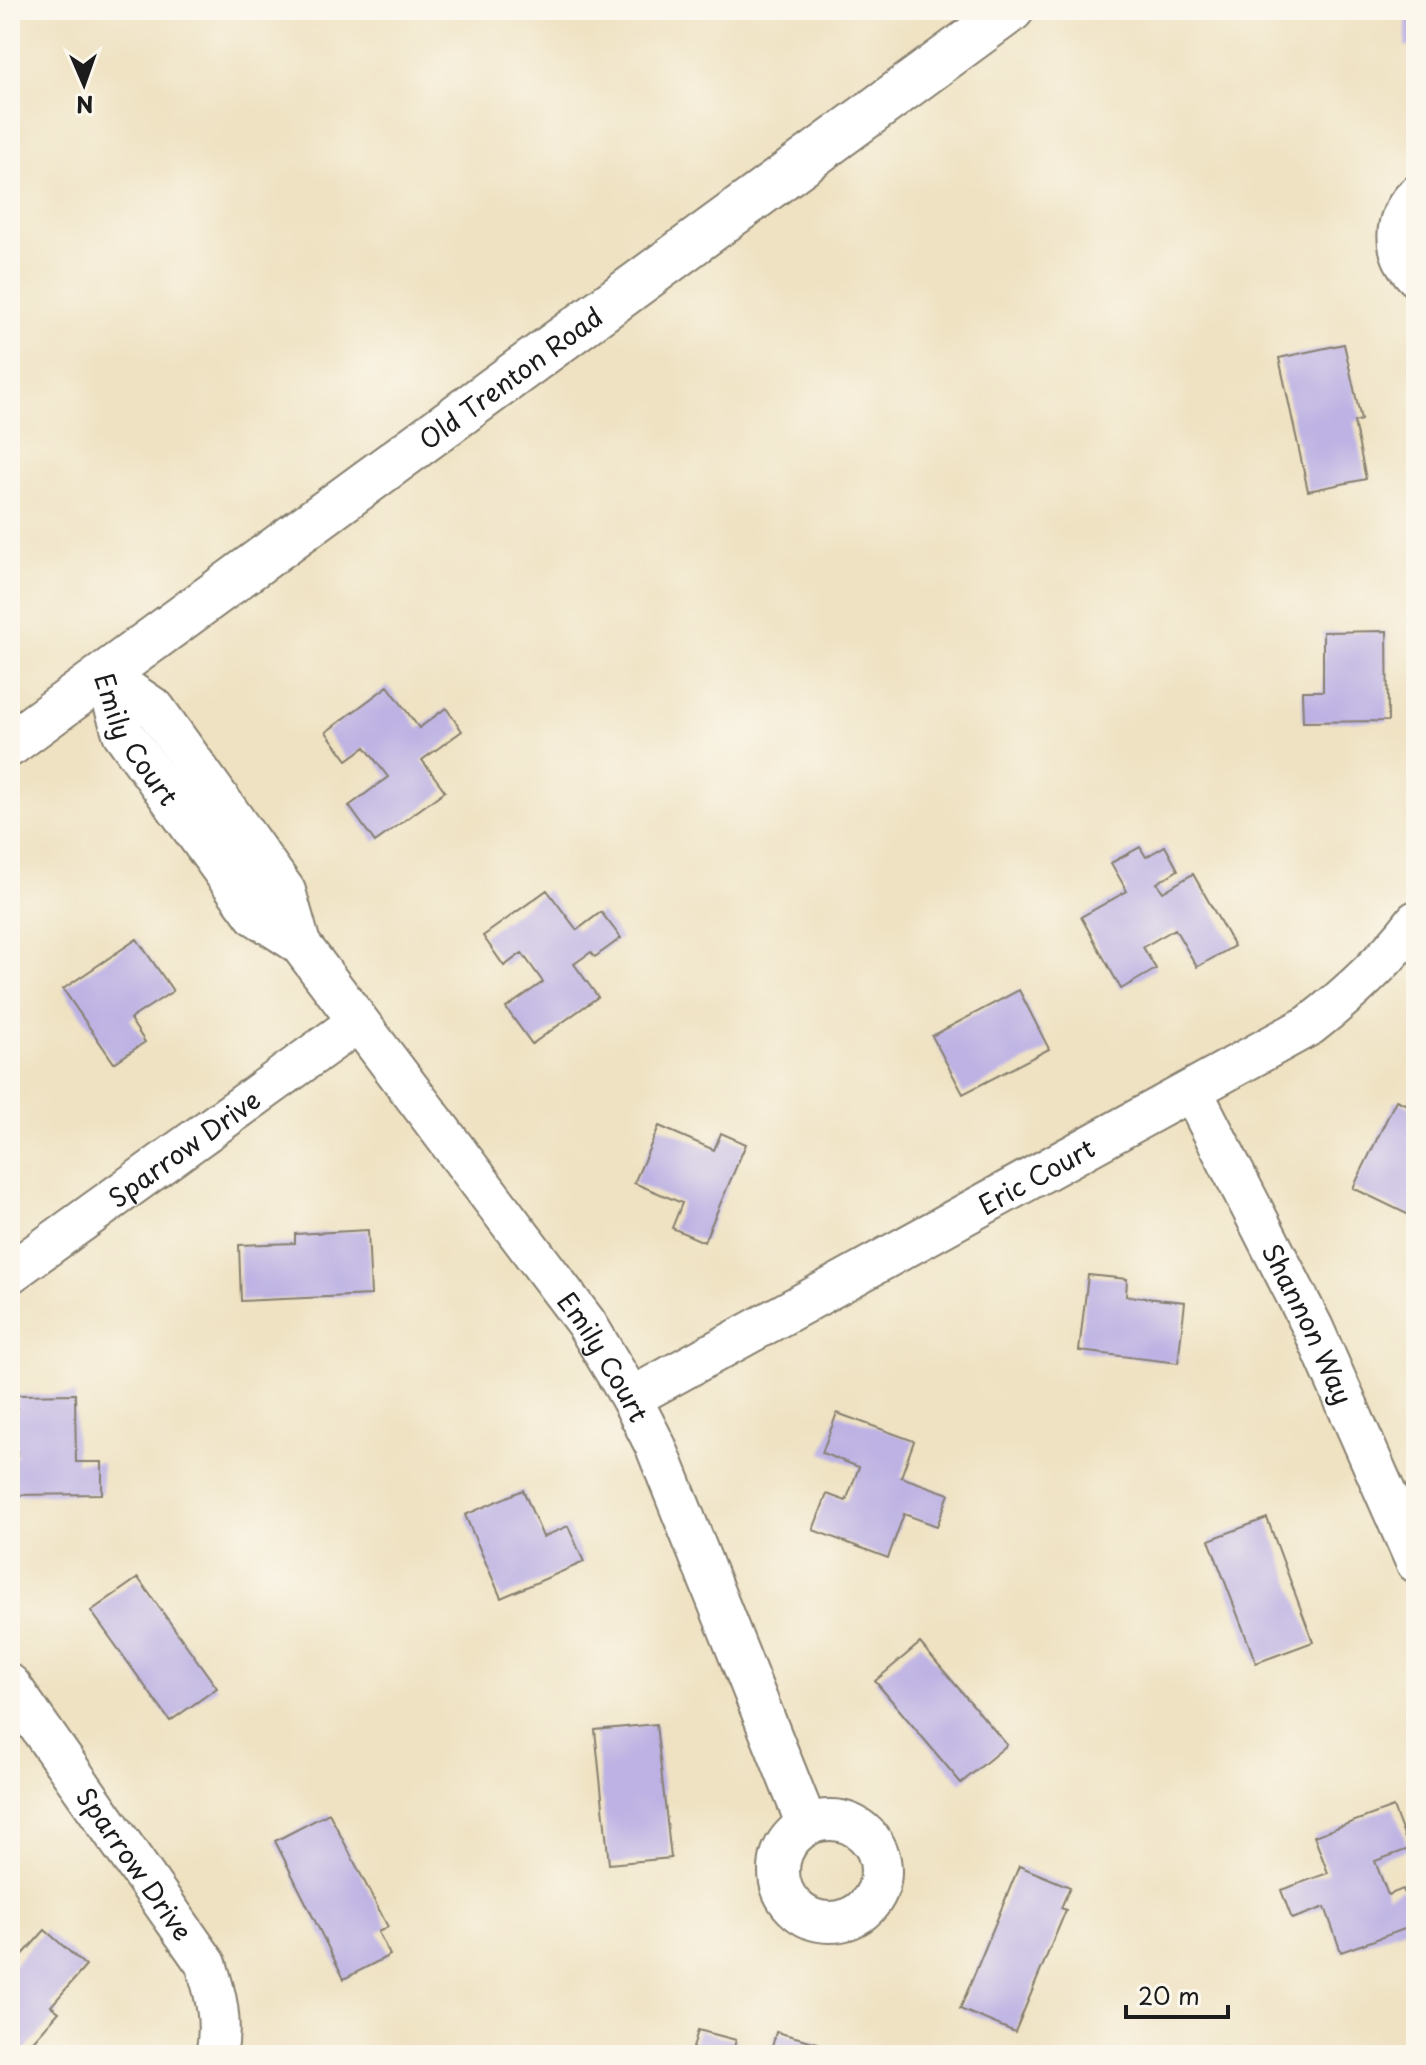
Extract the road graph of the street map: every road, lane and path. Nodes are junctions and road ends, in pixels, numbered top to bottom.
1 (1011, 10) edge
2 (1416, 196) edge
3 (1416, 276) edge
4 (105, 675) junction
5 (10, 744) edge
6 (1416, 921) edge
7 (358, 1022) junction
8 (1192, 1091) junction
9 (10, 1273) edge
10 (631, 1398) junction
11 (1416, 1562) edge
12 (10, 1685) edge
13 (807, 1825) dead end
14 (216, 2055) edge

1 - 4 main road, Old Trenton Road
2 - 3 street
4 - 5 main road, Old Trenton Road
4 - 7 street, Emily Court
6 - 8 street, Eric Court
7 - 9 street, Sparrow Drive
7 - 10 street, Emily Court
8 - 10 street, Eric Court
8 - 11 street, Shannon Way
10 - 13 street, Emily Court
12 - 14 street, Sparrow Drive

